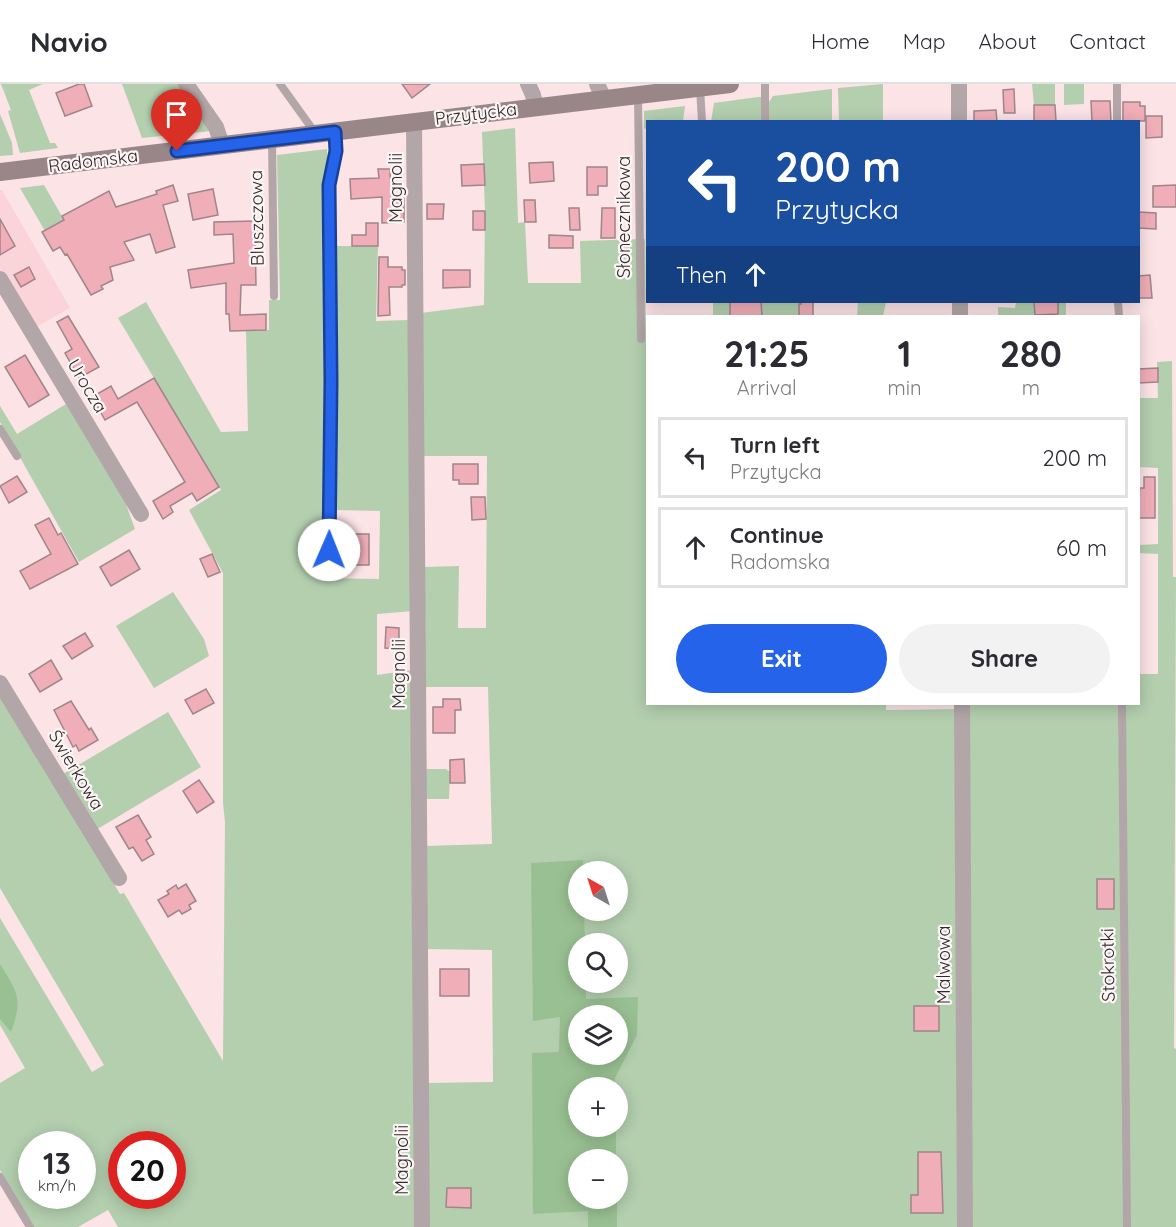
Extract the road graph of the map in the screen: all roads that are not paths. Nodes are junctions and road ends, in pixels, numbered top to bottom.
1 (186, 84) edge
2 (280, 84) edge
3 (528, 84) edge
4 (730, 84) edge
5 (765, 84) edge
6 (959, 84) edge
7 (1117, 84) edge
8 (700, 88) junction
9 (600, 92) edge
10 (638, 95) junction
11 (536, 107) junction
12 (702, 120) edge
13 (765, 120) edge
14 (959, 120) edge
15 (1117, 120) edge
16 (414, 122) junction
17 (335, 132) junction
18 (316, 134) junction
19 (273, 139) junction
20 (222, 145) junction
21 (0, 172) edge
22 (0, 279) edge
23 (274, 296) dead end
24 (641, 339) dead end
25 (0, 429) edge
26 (17, 456) dead end
27 (141, 514) dead end
28 (329, 550) dead end
29 (0, 683) edge
30 (962, 705) edge
31 (1122, 705) edge
32 (119, 878) dead end
33 (0, 1177) edge
34 (30, 1227) edge
35 (422, 1227) edge
36 (965, 1227) edge
37 (1127, 1227) edge

1 - 20 street
2 - 18 lane
3 - 11 street
4 - 8 main road, Przytycka
5 - 13 lane
6 - 14 street
7 - 15 lane
8 - 10 main road, Przytycka
8 - 12 lane
9 - 10 main road, Przytycka
9 - 11 main road, Przytycka
10 - 24 lane, Słonecznikowa
11 - 16 main road, Przytycka
16 - 17 main road, Przytycka
16 - 35 street, Magnolii
17 - 18 main road, Przytycka
17 - 28 lane
18 - 19 main road, Przytycka
19 - 20 main road, Przytycka
19 - 23 lane, Bluszczowa
20 - 21 main road, Radomska
22 - 27 street, Urocza
25 - 26 lane
29 - 32 street, Świerkowa
30 - 36 street, Malwowa
31 - 37 lane, Stokrotki
33 - 34 lane

